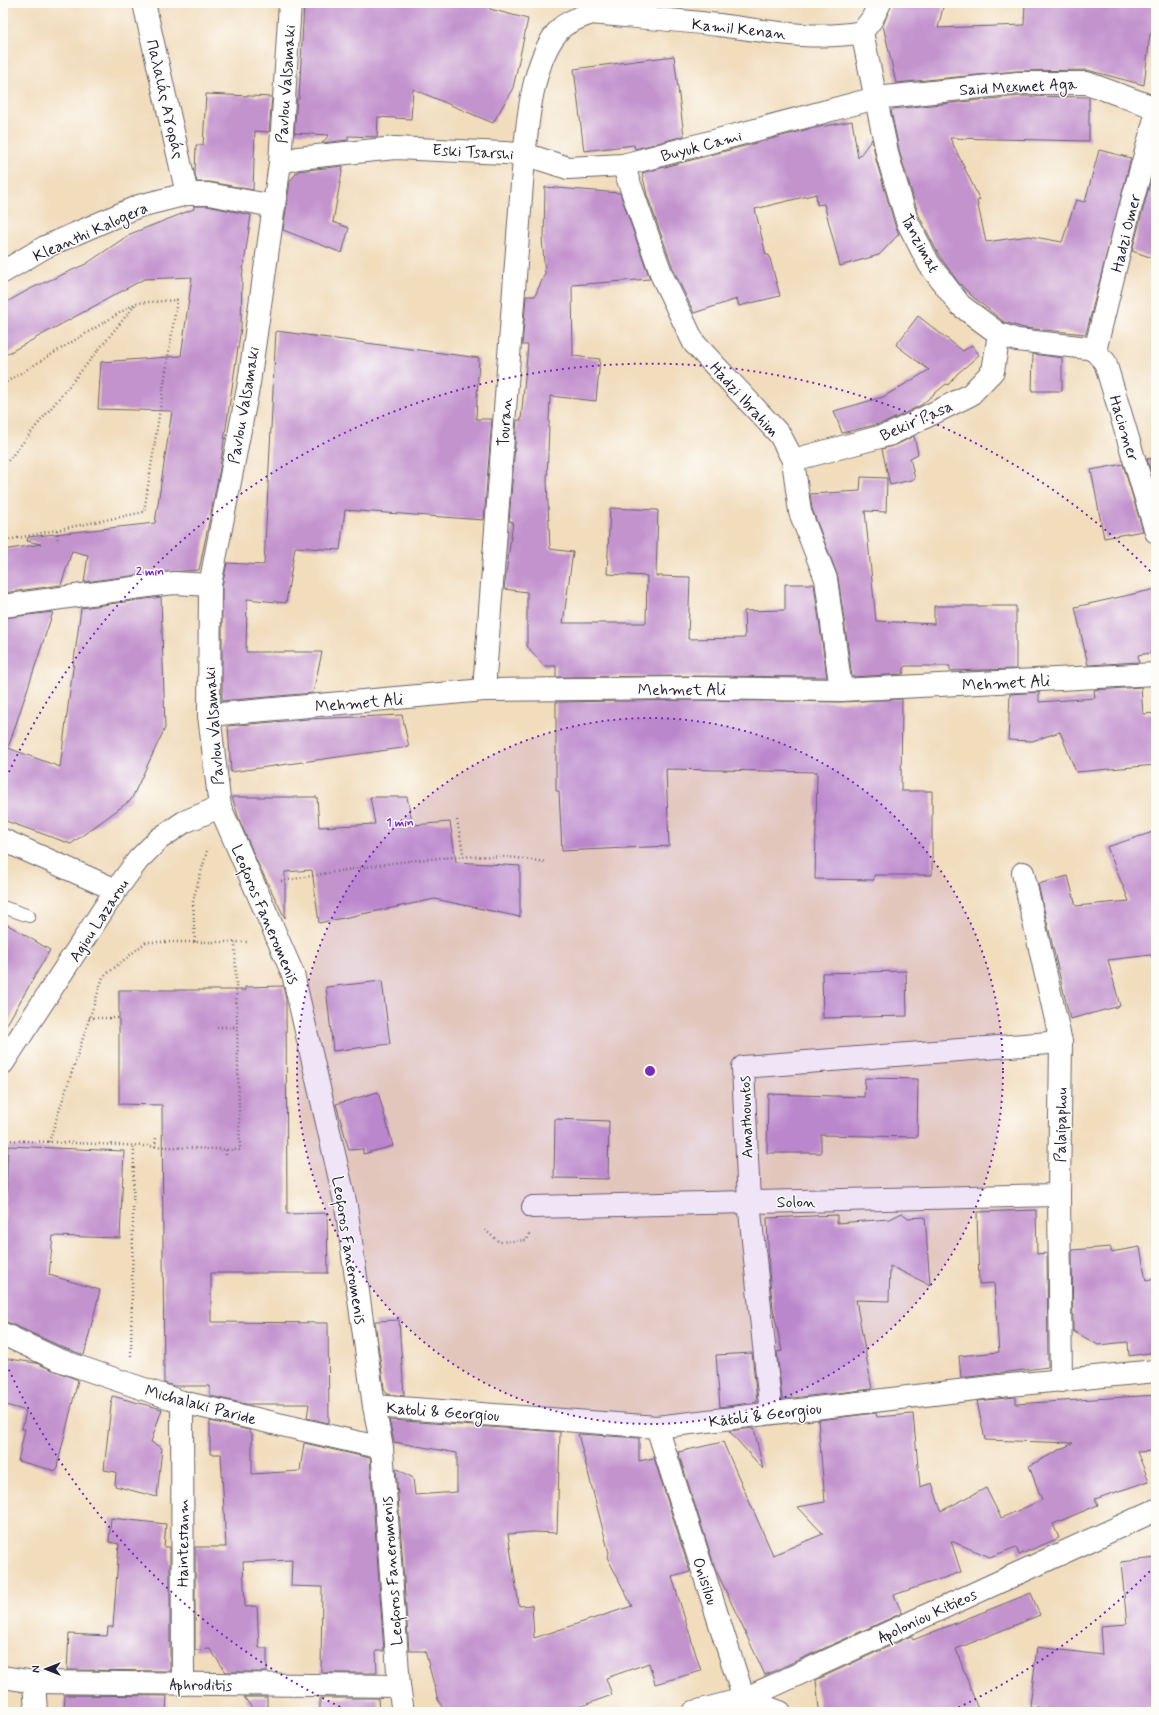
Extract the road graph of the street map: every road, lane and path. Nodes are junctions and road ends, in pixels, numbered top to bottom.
1 (144, 3) edge
2 (290, 3) edge
3 (880, 3) edge
4 (591, 8) edge
5 (862, 32) junction
6 (876, 98) junction
7 (1156, 108) edge
8 (1156, 115) edge
9 (524, 154) junction
10 (280, 163) junction
11 (623, 165) junction
12 (187, 194) junction
13 (274, 206) junction
14 (3, 272) edge
15 (136, 303) junction
16 (999, 334) junction
17 (1095, 351) junction
18 (3, 384) edge
19 (793, 460) junction
20 (3, 467) edge
21 (57, 530) junction
22 (1156, 532) edge
23 (3, 542) edge
24 (58, 542) dead end
25 (210, 585) junction
26 (3, 606) edge
27 (1156, 674) edge
28 (484, 690) junction
29 (841, 690) junction
30 (209, 715) junction
31 (220, 807) junction
32 (457, 820) dead end
33 (3, 840) edge
34 (464, 858) junction
35 (545, 862) dead end
36 (1023, 873) dead end
37 (255, 886) junction
38 (116, 890) junction
39 (3, 907) edge
40 (29, 916) dead end
41 (195, 942) junction
42 (235, 942) junction
43 (280, 943) junction
44 (90, 1018) junction
45 (119, 1018) dead end
46 (217, 1027) dead end
47 (237, 1027) junction
48 (1061, 1042) junction
49 (3, 1063) edge
50 (156, 1137) dead end
51 (3, 1140) edge
52 (49, 1142) junction
53 (134, 1146) junction
54 (155, 1147) junction
55 (226, 1150) junction
56 (226, 1157) dead end
57 (1059, 1195) junction
58 (749, 1202) junction
59 (533, 1207) joint
60 (485, 1230) dead end
61 (3, 1334) edge
62 (1156, 1371) edge
63 (1061, 1380) junction
64 (130, 1384) junction
65 (182, 1402) junction
66 (374, 1406) junction
67 (771, 1413) junction
68 (657, 1427) junction
69 (382, 1448) junction
70 (1156, 1510) edge
71 (3, 1676) edge
72 (34, 1682) junction
73 (182, 1684) junction
74 (399, 1686) junction
75 (744, 1699) junction
76 (36, 1712) edge
77 (403, 1712) edge
78 (694, 1712) edge
79 (780, 1712) edge

1 - 12 street, Παλαιάς Αγοράς
2 - 10 street, Pavlou Valsamaki
3 - 5 street
4 - 5 street, Kamil Kenan
4 - 9 street, Eski Tsarshi
5 - 6 street, Tanzimat
6 - 7 street, Said Mexmet Aga
6 - 11 street, Buyuk Cami
6 - 16 street, Tanzimat
8 - 17 street, Hadzi Omer
9 - 10 street, Eski Tsarshi
9 - 11 street, Buyuk Cami
9 - 28 street, Touran
10 - 13 street, Pavlou Valsamaki
11 - 19 street, Hadzi Ibrahim
12 - 13 street, Kleanthi Kalogera
12 - 14 street, Kleanthi Kalogera
13 - 25 street, Pavlou Valsamaki
15 - 18 path
15 - 20 path
15 - 21 path
16 - 17 street, Tanzimat
16 - 19 street, Bekir Pasa
17 - 22 street, Haciomer
19 - 29 street, Hadzi Ibrahim
21 - 23 path
21 - 24 path
25 - 26 street
25 - 30 street, Pavlou Valsamaki
27 - 29 street, Mehmet Ali
28 - 29 street, Mehmet Ali
28 - 30 street, Mehmet Ali
30 - 31 street, Pavlou Valsamaki
31 - 37 street, Leoforos Faneromenis
31 - 38 street, Agiou Lazarou
31 - 41 path
32 - 34 path
33 - 38 street
34 - 35 path
34 - 37 path
36 - 48 street, Palaipaphou
37 - 43 street, Leoforos Faneromenis
38 - 49 street, Agiou Lazarou
39 - 40 lane
41 - 42 path
41 - 44 path
42 - 43 path
42 - 47 path
43 - 66 street, Leoforos Faneromenis
44 - 45 path
44 - 52 path
46 - 47 path
47 - 55 path
48 - 57 street, Palaipaphou
48 - 58 street, Amathountos
50 - 54 path
51 - 52 path
52 - 53 path
53 - 54 path
53 - 64 path
54 - 55 path
55 - 56 path
57 - 58 street, Solon
57 - 63 street, Palaipaphou
58 - 59 street, Solon
58 - 67 street, Amathountos
59 - 60 path
61 - 64 street, Michalaki Paride
62 - 63 street, Katoli & Georgiou
63 - 67 street, Katoli & Georgiou
64 - 65 street, Michalaki Paride
65 - 69 street, Michalaki Paride
65 - 73 street, Haintestanm
66 - 68 street, Katoli & Georgiou
66 - 69 street, Leoforos Faneromenis
67 - 68 street, Katoli & Georgiou
68 - 75 street, Onisilou
69 - 74 street, Leoforos Faneromenis
70 - 75 street, Apoloniou Kitieos
71 - 72 street, Aphroditis
72 - 73 street, Aphroditis
72 - 76 street
73 - 74 street, Aphroditis
74 - 77 street, Leoforos Faneromenis
75 - 78 street, Apoloniou Kitieos
75 - 79 street

